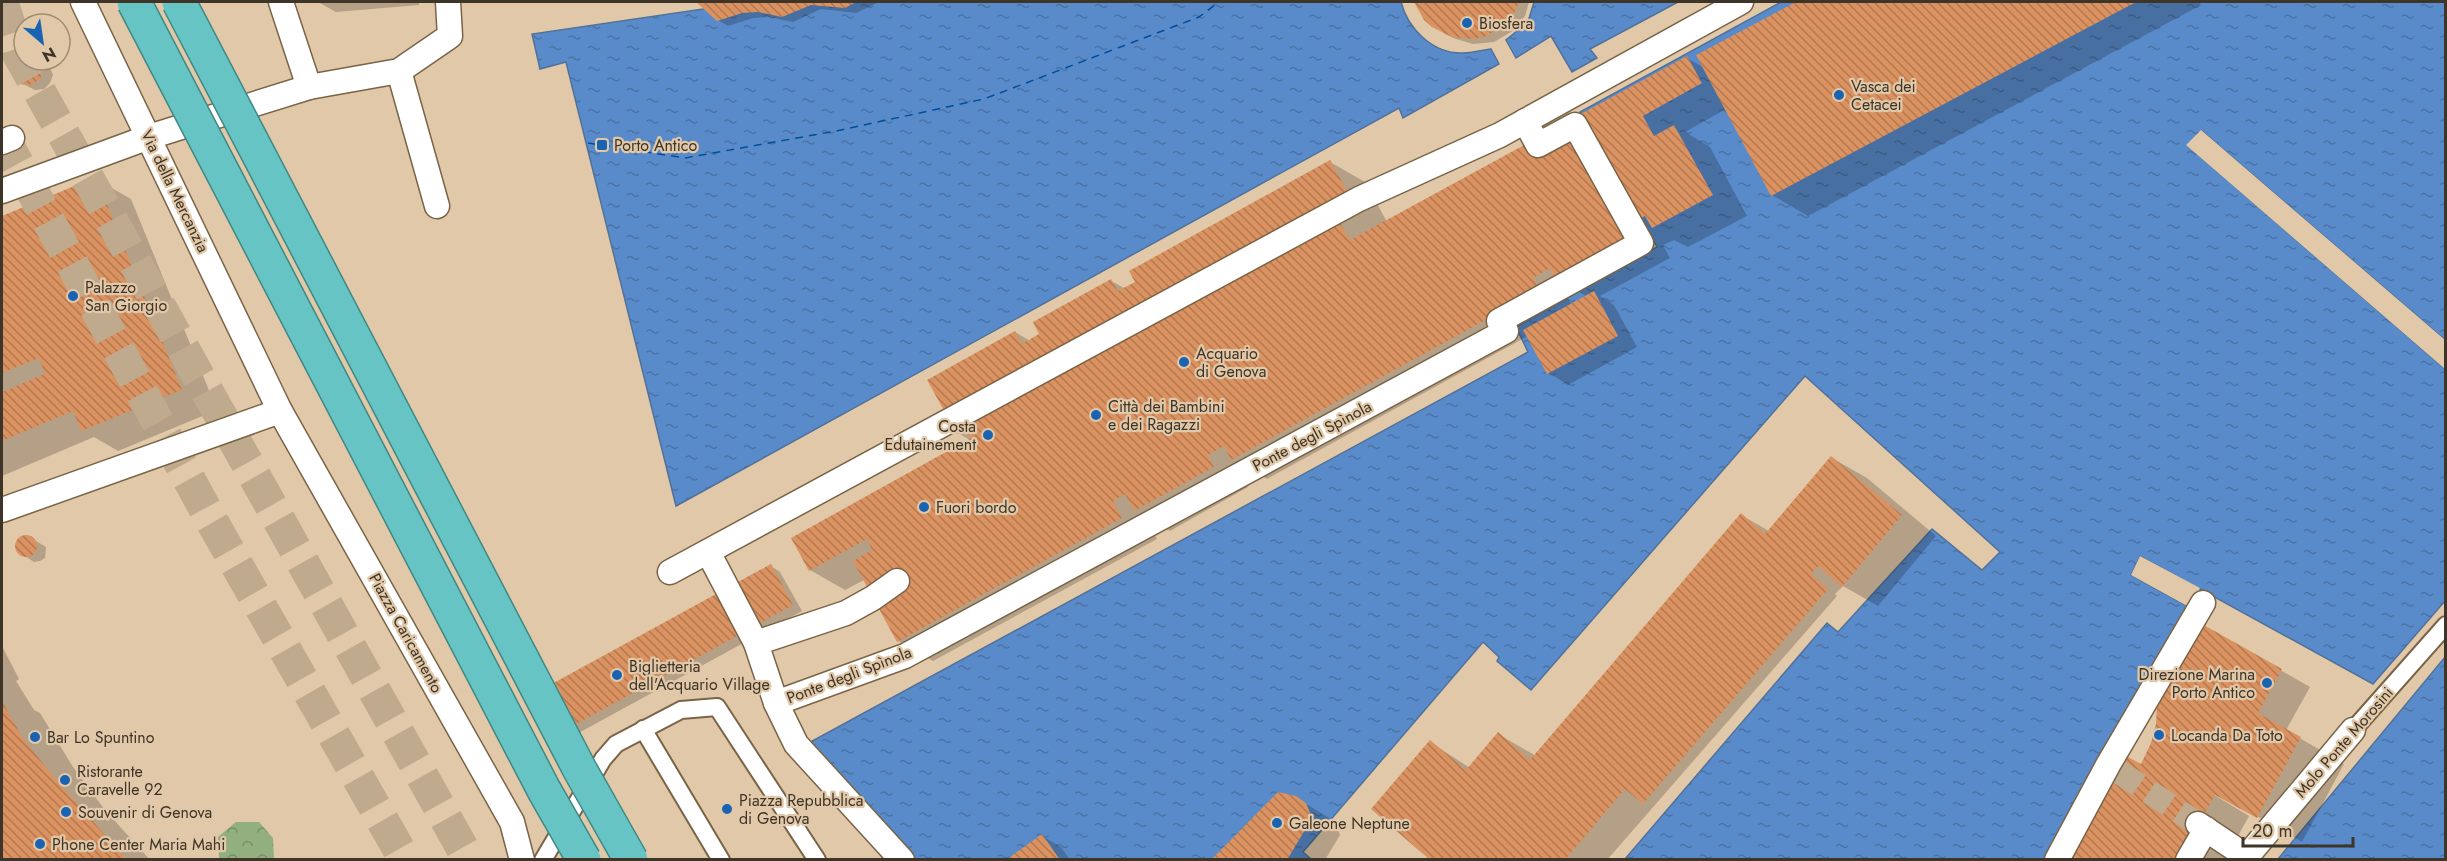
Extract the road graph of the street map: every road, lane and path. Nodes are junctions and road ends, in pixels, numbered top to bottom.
1 (83, 2) edge
2 (134, 2) edge
3 (179, 2) edge
4 (448, 2) edge
5 (1741, 2) edge
6 (281, 4) edge
7 (399, 72) junction
8 (309, 87) junction
9 (1525, 121) junction
10 (149, 137) junction
11 (2, 191) edge
12 (437, 206) dead end
13 (267, 381) joint
14 (280, 411) junction
15 (2, 510) edge
16 (708, 552) junction
17 (670, 572) dead end
18 (897, 581) dead end
19 (2203, 603) dead end
20 (2445, 625) edge
21 (756, 643) junction
22 (776, 703) junction
23 (643, 729) junction
24 (2353, 730) joint
25 (2245, 858) edge
26 (522, 860) edge
27 (543, 860) edge
28 (584, 860) edge
29 (631, 860) edge
30 (721, 860) edge
31 (817, 860) edge
32 (902, 860) edge
33 (2057, 860) edge
34 (2188, 860) edge

1 - 10 street, Via della Mercanzia
2 - 28 highway, bridge
3 - 29 highway, bridge
4 - 7 street
5 - 9 street
6 - 8 street
7 - 8 street
7 - 12 street
8 - 10 street
9 - 16 street
9 - 22 street, Ponte degli Spìnola
10 - 11 street
10 - 13 street, Via della Mercanzia
13 - 14 street, Piazza Caricamento
14 - 15 street
14 - 26 street, Piazza Caricamento
16 - 17 street
16 - 21 street
18 - 21 street
19 - 33 street
20 - 24 lane, Molo Ponte Morosini
21 - 22 street
22 - 32 street
23 - 27 lane
23 - 30 lane
23 - 31 lane
24 - 25 street, Molo Ponte Morosini
25 - 34 street

